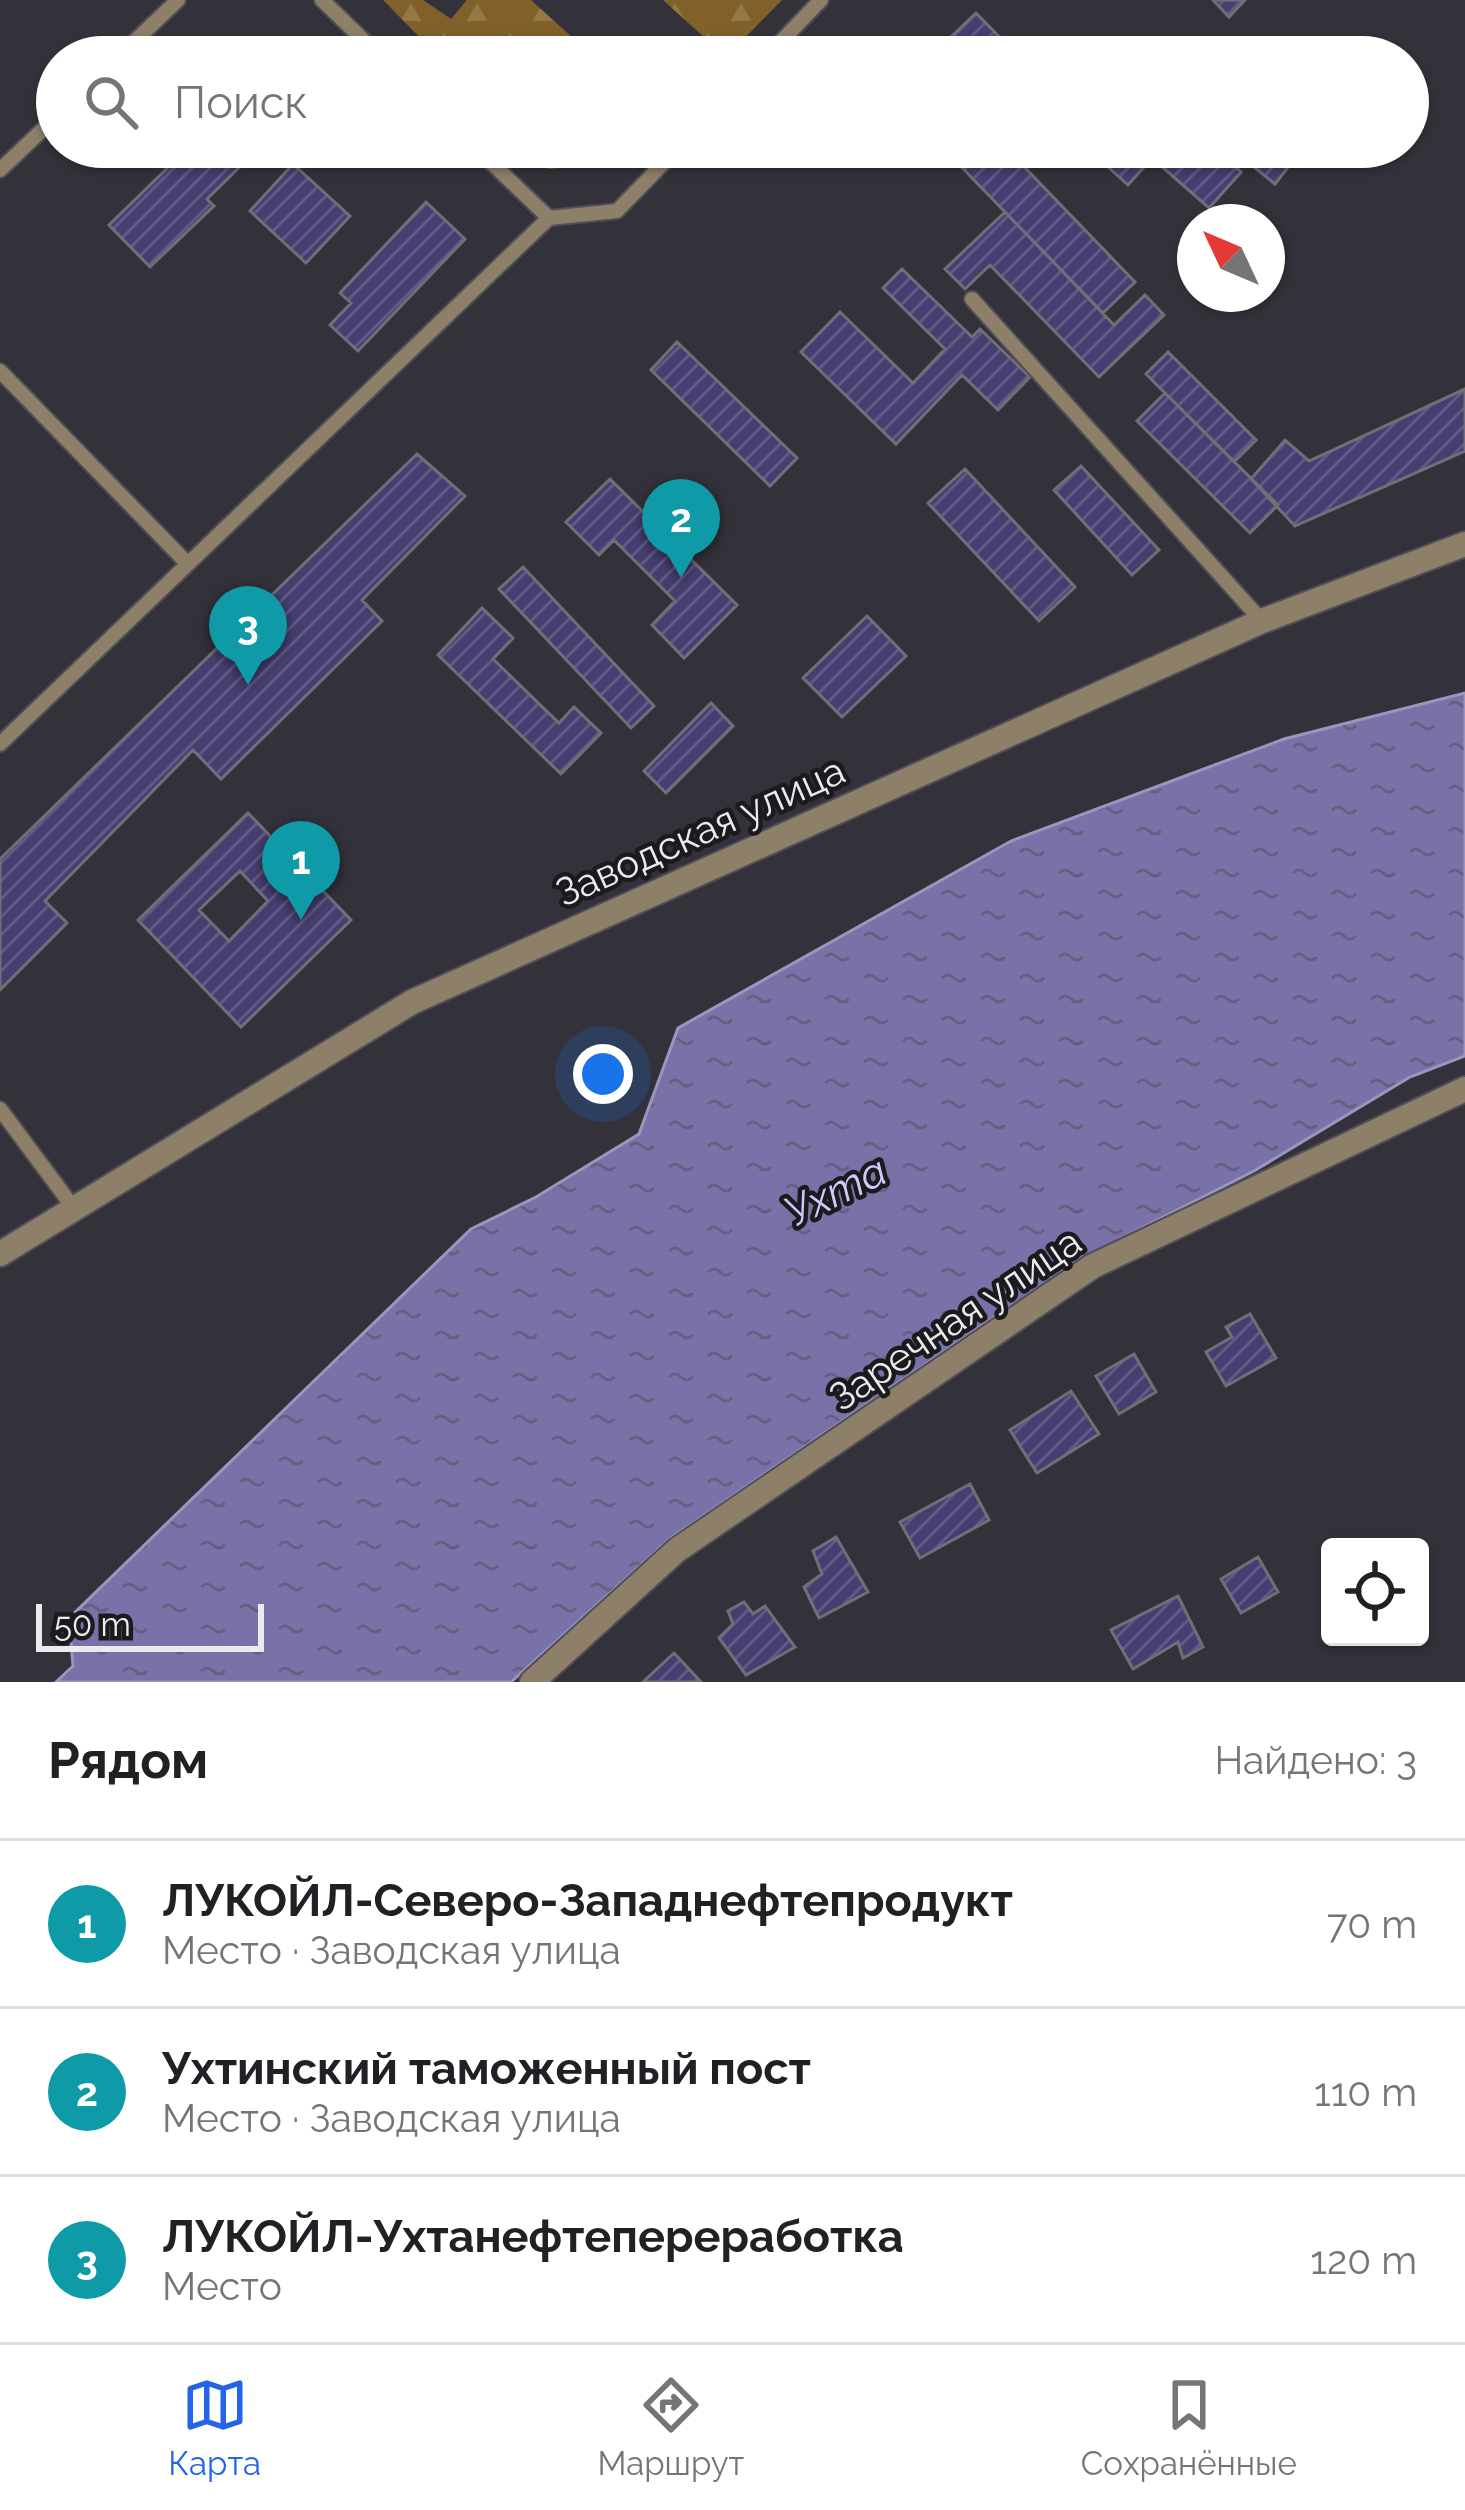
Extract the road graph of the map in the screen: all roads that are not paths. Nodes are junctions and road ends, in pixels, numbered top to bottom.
1 (178, 0) edge
2 (322, 0) edge
3 (821, 0) edge
4 (140, 36) edge
5 (359, 36) edge
6 (786, 36) edge
7 (36, 136) edge
8 (497, 168) edge
9 (659, 168) edge
10 (0, 170) edge
11 (549, 218) junction
12 (972, 299) dead end
13 (0, 371) edge
14 (1465, 544) edge
15 (188, 564) junction
16 (1262, 621) junction
17 (0, 744) edge
18 (1465, 1089) edge
19 (0, 1109) edge
20 (73, 1207) junction
21 (0, 1254) edge
22 (532, 1682) edge

1 - 4 lane
2 - 5 lane
3 - 6 lane
7 - 10 lane
8 - 11 lane
9 - 11 lane
11 - 15 lane
12 - 16 lane
13 - 15 lane
14 - 16 street, Заводская улица
15 - 17 lane
16 - 20 street, Заводская улица
18 - 22 street, Заречная улица
19 - 20 lane
20 - 21 street, Заводская улица

